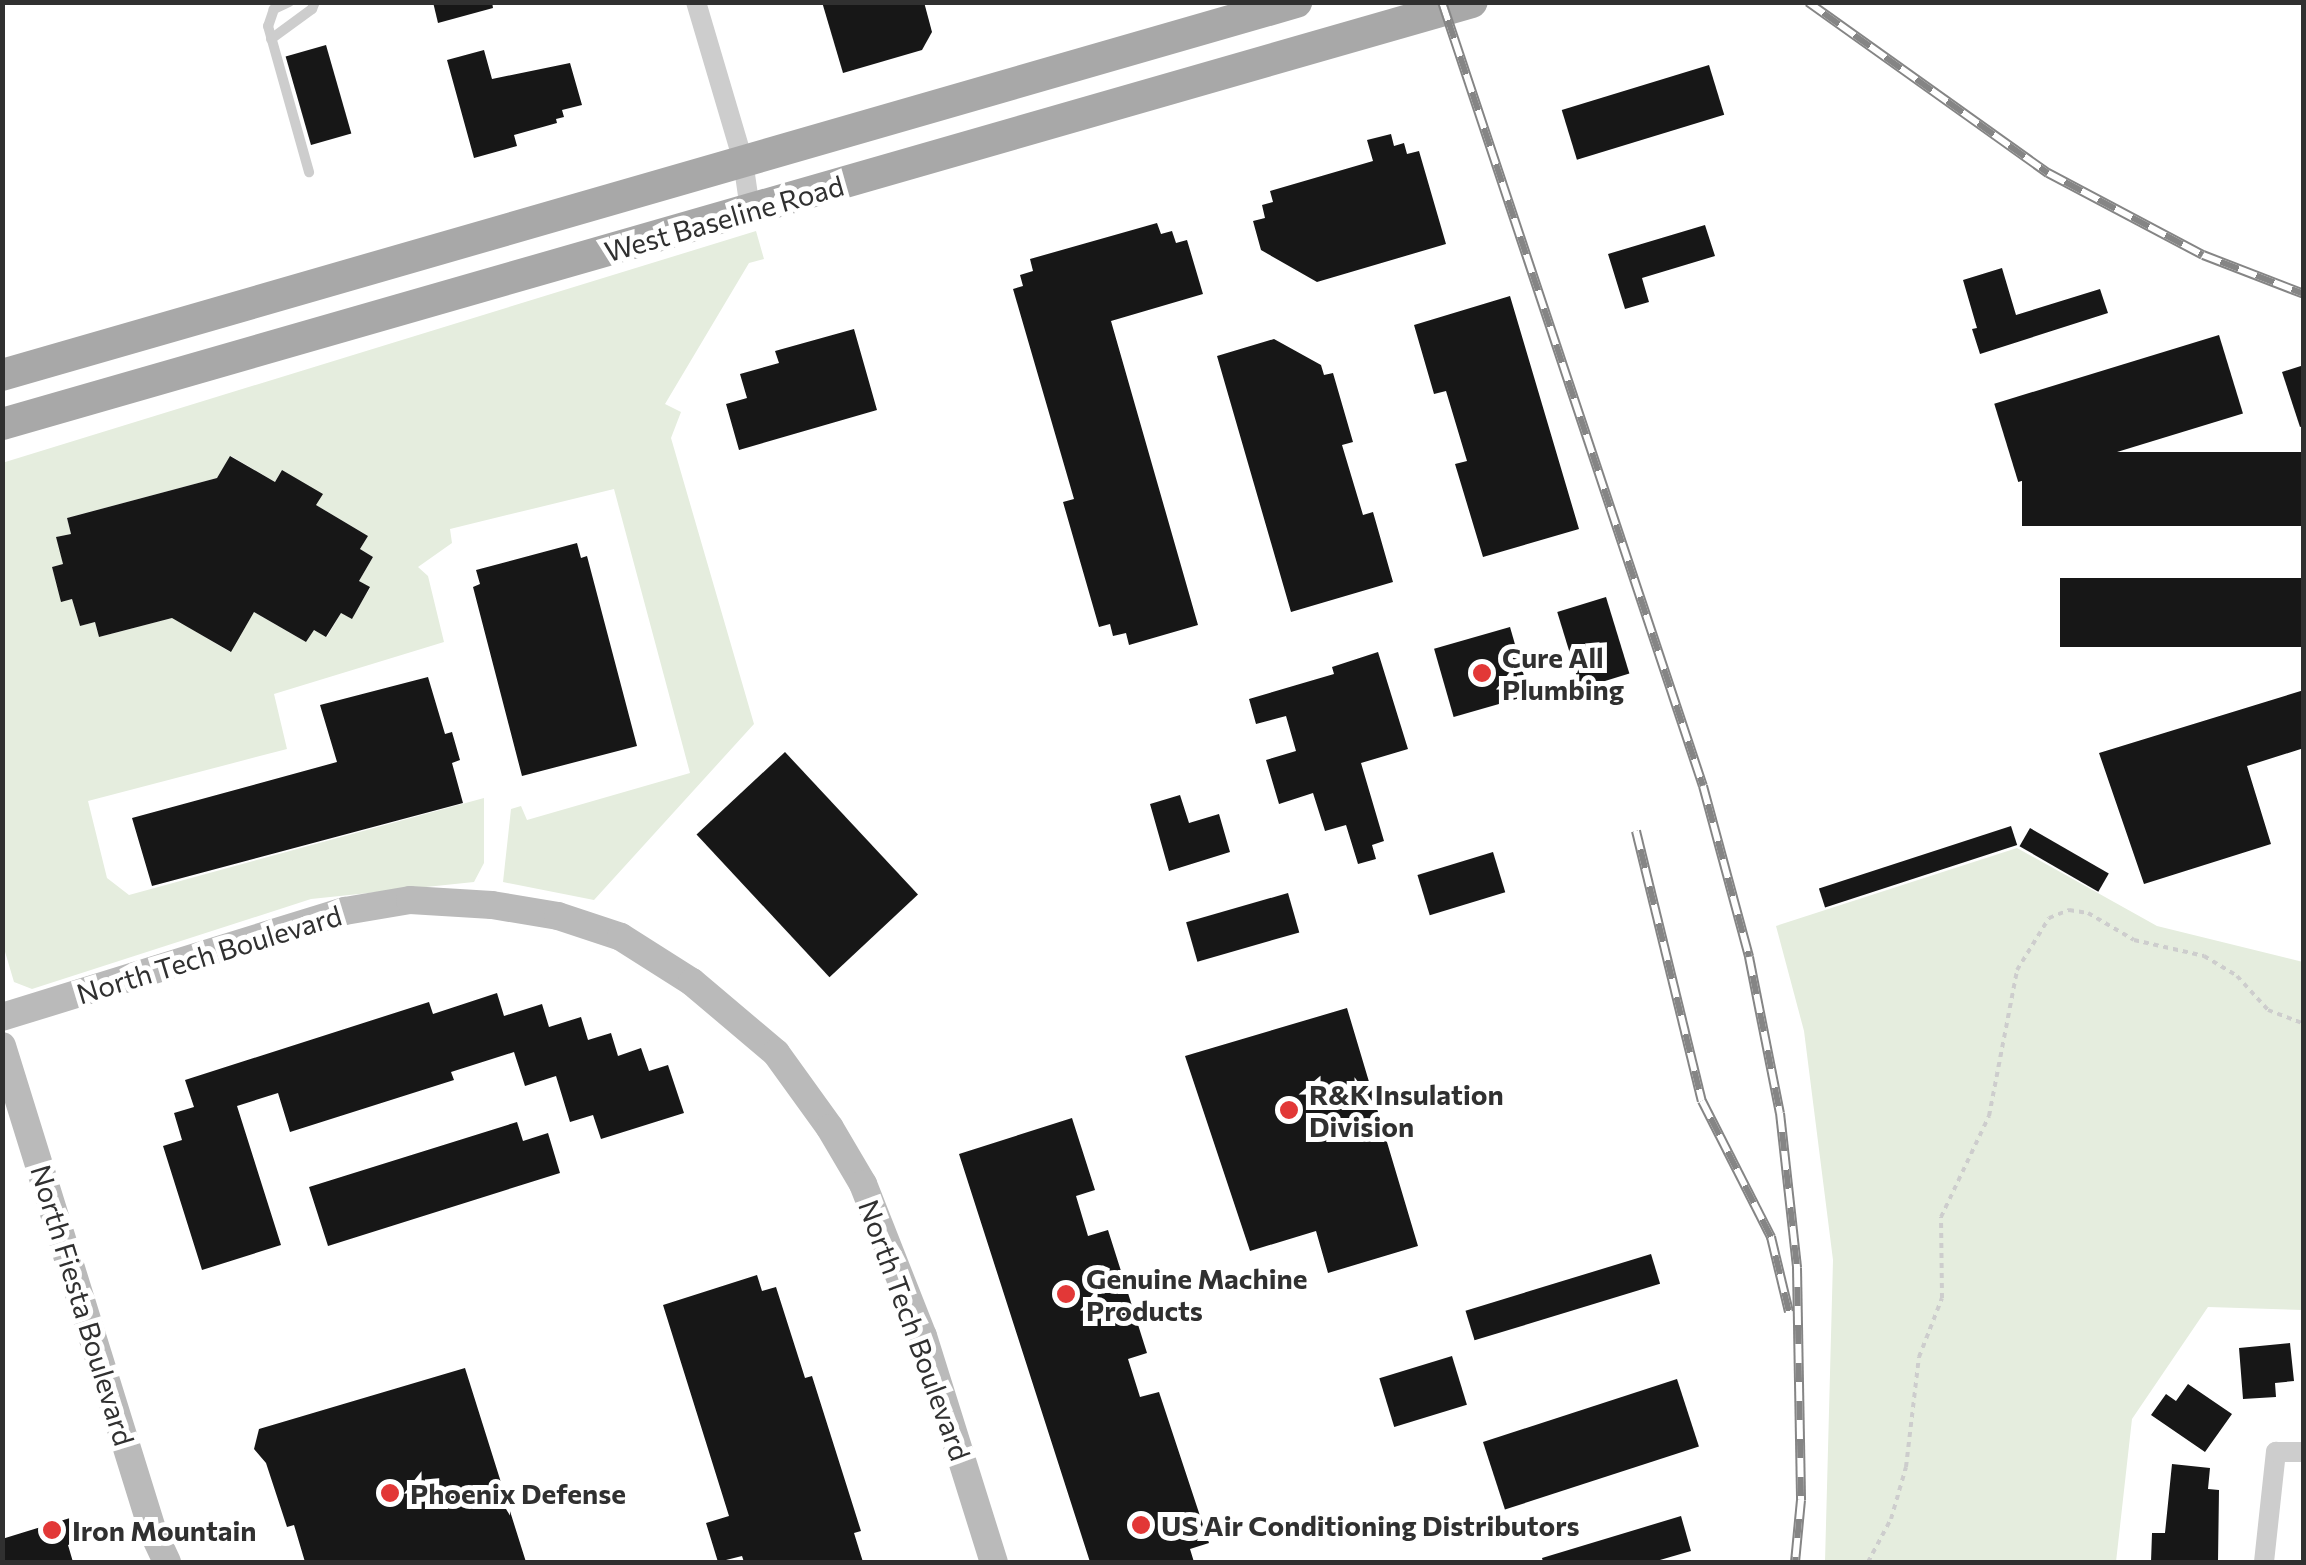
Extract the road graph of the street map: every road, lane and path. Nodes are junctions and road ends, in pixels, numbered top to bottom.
1 (288, 2) edge
2 (315, 2) edge
3 (696, 2) edge
4 (1296, 2) edge
5 (1458, 7) edge
6 (1176, 37) junction
7 (271, 39) junction
8 (1189, 84) junction
9 (743, 162) junction
10 (309, 172) dead end
11 (750, 209) junction
12 (243, 305) junction
13 (2, 375) edge
14 (16, 420) edge
15 (2, 1017) edge
16 (2304, 1024) edge
17 (2, 1046) edge
18 (2304, 1452) edge
19 (168, 1562) edge
20 (994, 1562) edge
21 (1868, 1562) edge
22 (2264, 1562) edge

1 - 7 lane
2 - 7 lane
3 - 9 street
4 - 6 main road, West Baseline Road
5 - 8 main road, West Baseline Road
6 - 8 main road
6 - 9 main road, West Baseline Road
7 - 10 lane
8 - 11 main road, West Baseline Road
9 - 11 street
9 - 12 main road, West Baseline Road
11 - 14 main road, West Baseline Road
12 - 13 main road, West Baseline Road
12 - 14 main road
15 - 20 street, North Tech Boulevard
16 - 21 path
17 - 19 street, North Fiesta Boulevard
18 - 22 street

